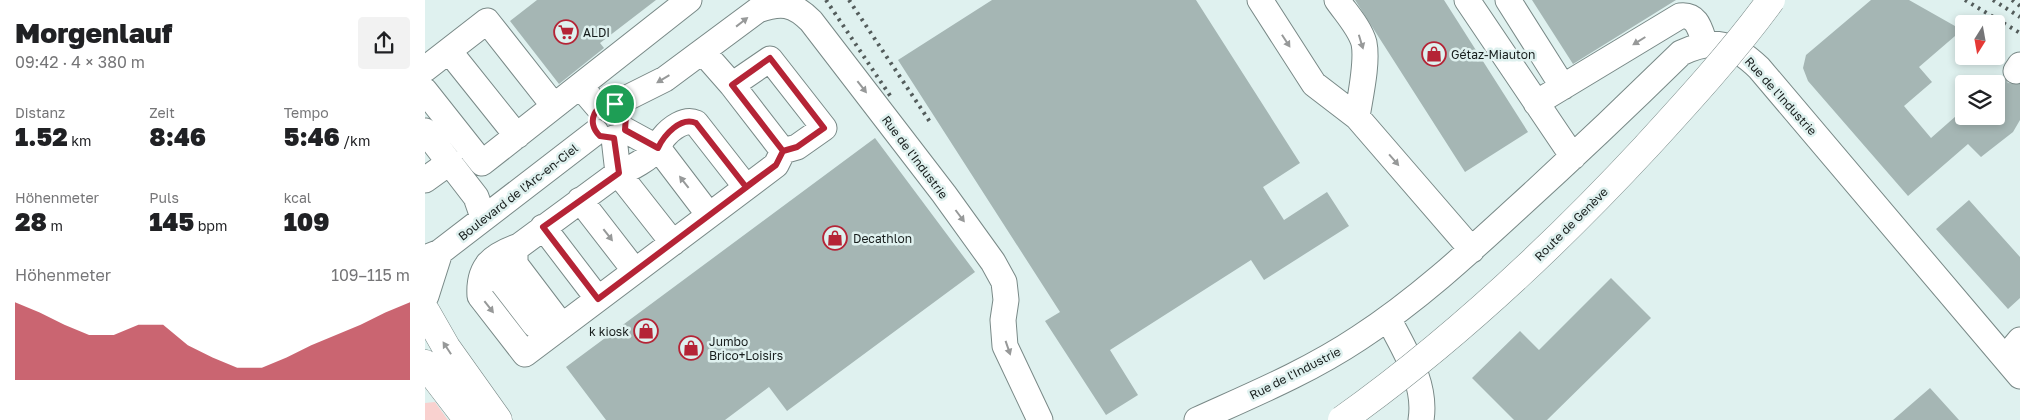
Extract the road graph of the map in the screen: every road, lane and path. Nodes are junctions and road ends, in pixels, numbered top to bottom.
1 (689, 0) edge
2 (1260, 0) edge
3 (1337, 0) edge
4 (1508, 0) edge
5 (1771, 0) edge
6 (1476, 3) edge
7 (1705, 44) junction
8 (449, 51) junction
9 (703, 52) junction
10 (425, 69) edge
11 (732, 85) junction
12 (580, 86) junction
13 (1563, 87) junction
14 (425, 91) edge
15 (1536, 103) junction
16 (555, 106) junction
17 (607, 106) junction
18 (1357, 117) junction
19 (425, 132) edge
20 (612, 134) junction
21 (517, 136) junction
22 (658, 148) junction
23 (783, 151) junction
24 (1573, 157) junction
25 (449, 162) junction
26 (619, 173) junction
27 (425, 180) edge
28 (746, 187) junction
29 (580, 200) junction
30 (709, 215) junction
31 (483, 217) junction
32 (543, 227) junction
33 (673, 243) junction
34 (519, 246) junction
35 (1472, 250) junction
36 (433, 255) edge
37 (488, 264) junction
38 (635, 271) junction
39 (598, 299) junction
40 (426, 304) edge
41 (1388, 318) junction
42 (535, 324) dead end
43 (562, 326) junction
44 (2015, 358) edge
45 (425, 364) edge
46 (468, 420) edge
47 (498, 420) edge
48 (1041, 420) edge
49 (1197, 420) edge
50 (1342, 420) edge
51 (1421, 420) edge

1 - 12 street
2 -> 18 street
3 -> 18 street
4 - 13 street
5 - 50 main road, Route de Genève, bridge
6 - 15 street
7 -> 13 street
7 - 24 street, Rue de l'Industrie
7 - 44 street, Rue de l'Industrie
8 - 10 street
8 - 16 street
8 - 21 street
9 - 11 street
9 -> 17 street
9 -> 48 street, Rue de l'Industrie
11 - 23 street
11 - 23 street
12 - 16 street
12 - 17 street
13 - 15 street
14 - 21 street
15 - 24 street
16 - 21 street
17 - 20 street
18 -> 35 street
19 - 25 street
20 - 22 street
20 - 26 street
20 - 31 street, Boulevard de l'Arc-en-Ciel
22 - 26 street
22 - 28 street
30 -> 22 street
23 - 28 street
24 - 35 street, Rue de l'Industrie
25 - 27 street
25 - 31 street
26 - 29 street
26 - 33 street
28 - 30 street
29 - 32 street
29 -> 38 street
30 - 33 street
31 - 36 street, Boulevard de l'Arc-en-Ciel
32 - 34 street
32 - 39 street
33 - 38 street
34 - 37 street
34 - 43 street
35 - 41 street, Rue de l'Industrie
36 - 40 street, Boulevard de l'Arc-en-Ciel
37 - 42 street
37 -> 43 street
38 - 39 street
39 - 43 street
47 -> 40 main road, Boulevard de l'Arc-en-Ciel
41 - 49 street, Rue de l'Industrie
41 - 51 street
45 - 46 main road

